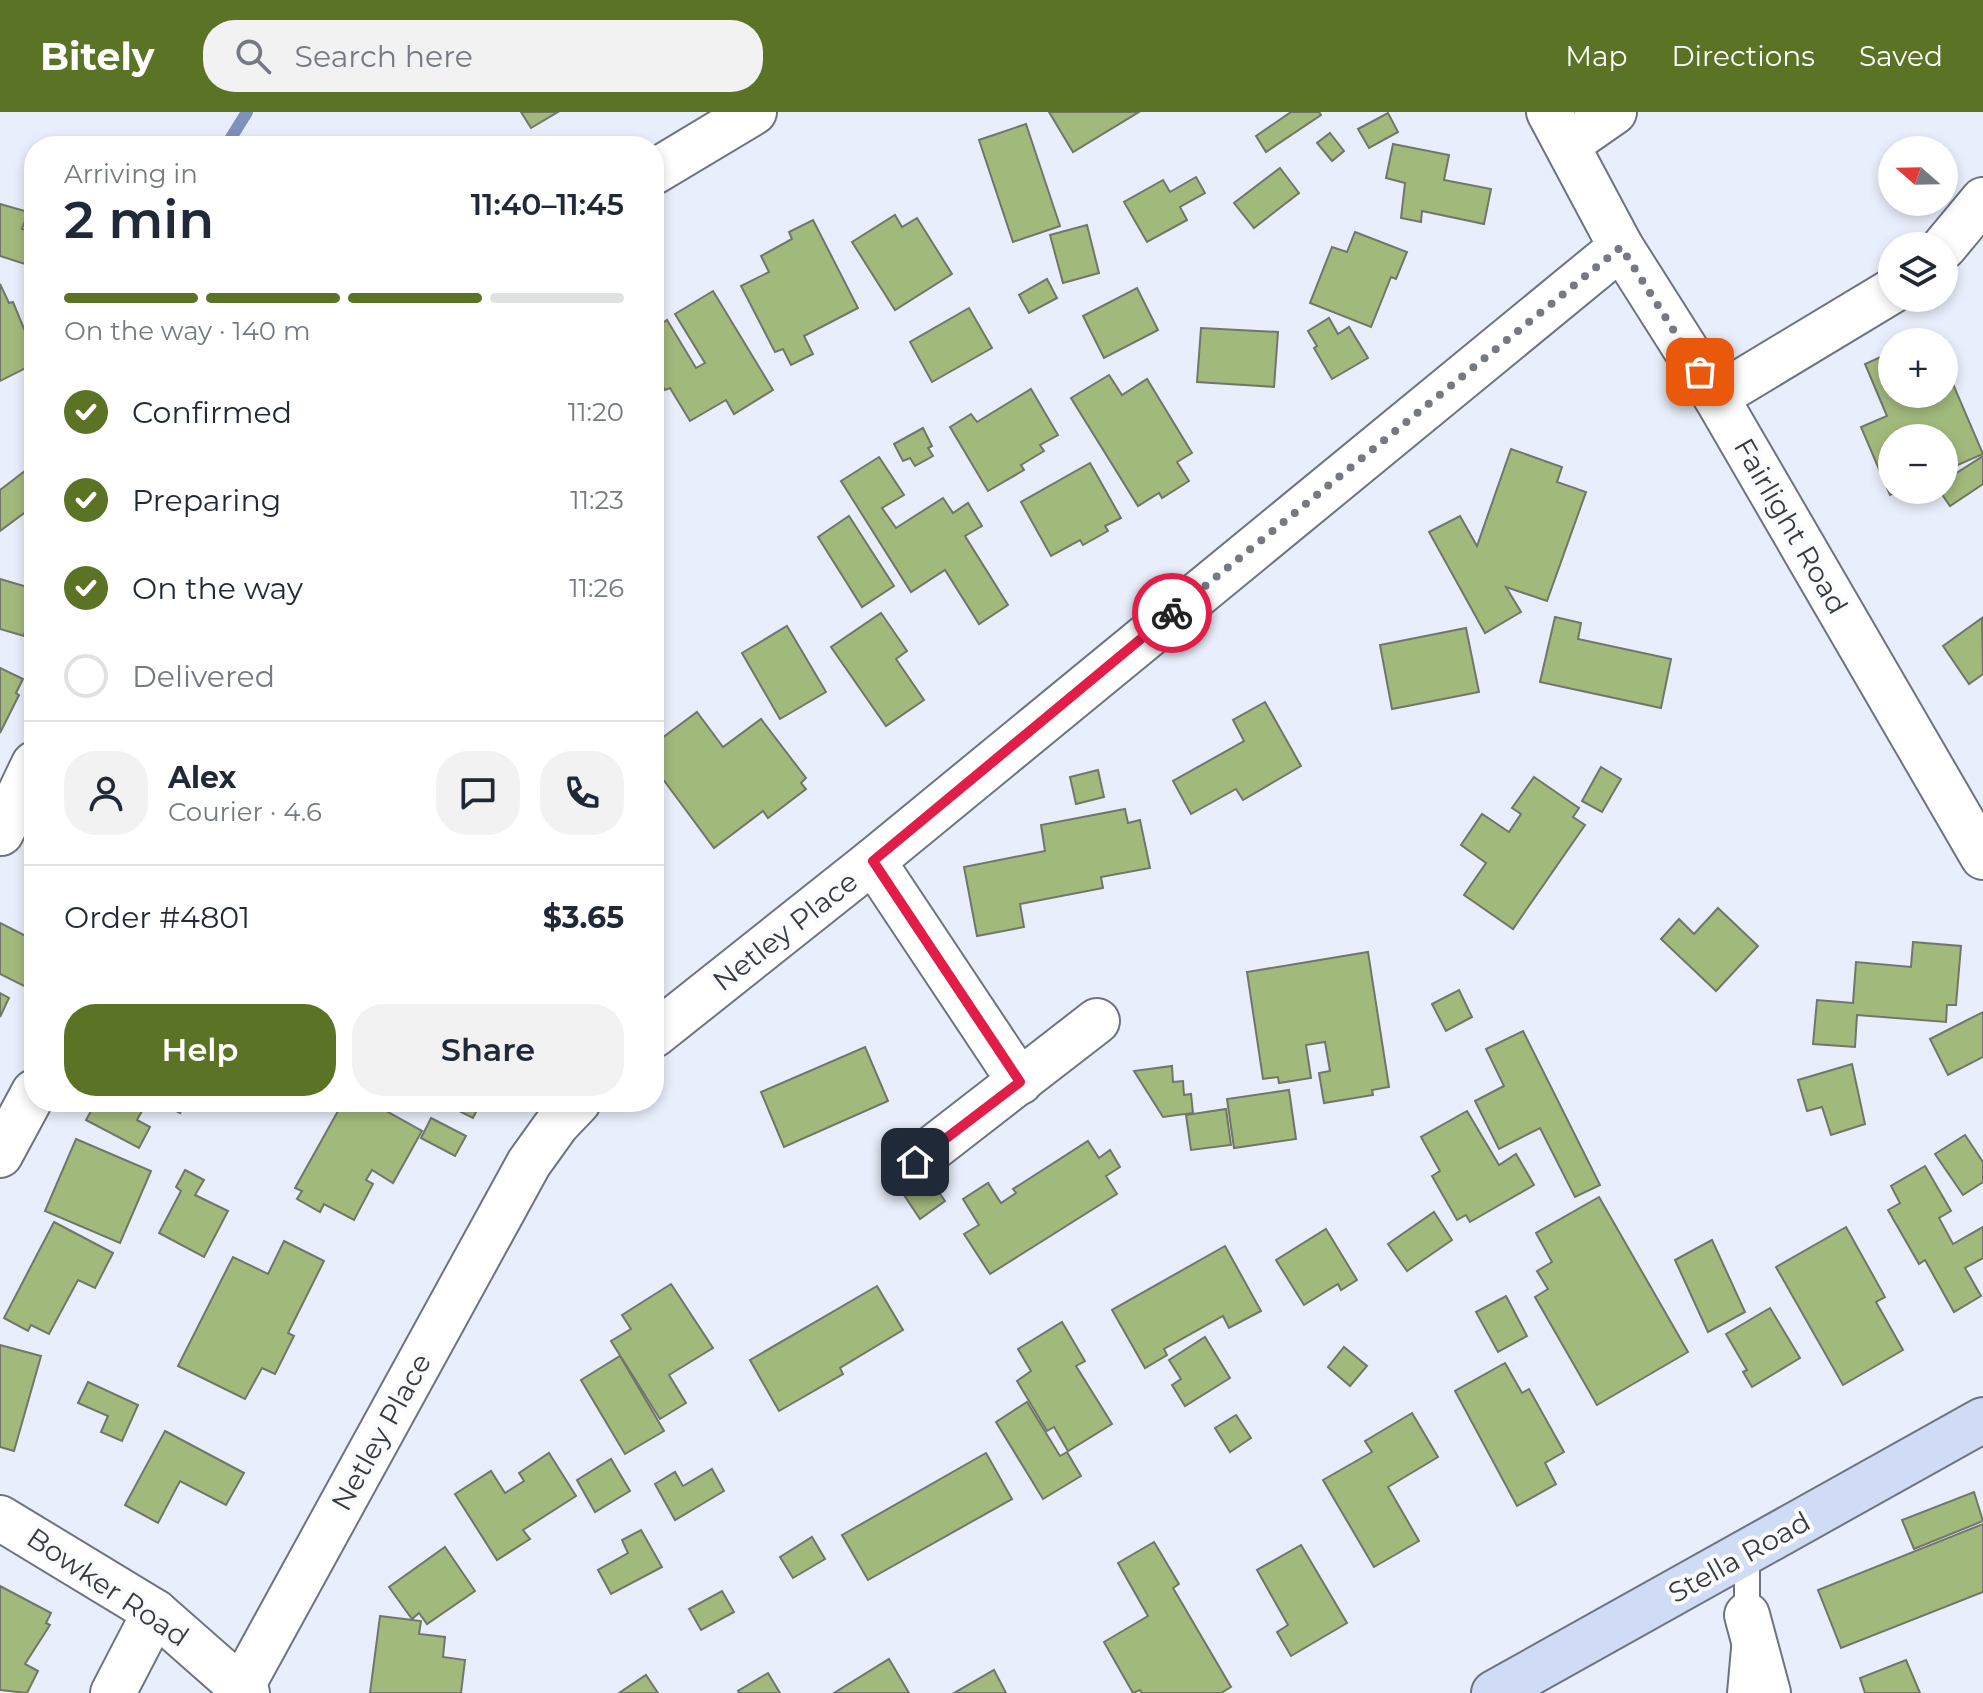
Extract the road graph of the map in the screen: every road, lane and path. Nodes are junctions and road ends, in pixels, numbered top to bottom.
1 (754, 112) edge
2 (1614, 112) edge
3 (1558, 128) edge
4 (664, 166) edge
5 (1983, 200) edge
6 (1956, 232) edge
7 (1621, 247) junction
8 (1878, 299) edge
9 (1716, 397) junction
10 (24, 799) edge
11 (12, 840) edge
12 (1983, 857) edge
13 (873, 861) junction
14 (1097, 1021) dead end
15 (664, 1027) edge
16 (1020, 1082) junction
17 (24, 1111) edge
18 (568, 1112) edge
19 (0, 1155) edge
20 (915, 1162) dead end
21 (1983, 1420) edge
22 (0, 1518) edge
23 (1747, 1554) junction
24 (155, 1612) junction
25 (1747, 1615) junction
26 (244, 1690) edge
27 (113, 1693) edge
28 (1494, 1693) edge
29 (1740, 1693) edge
30 (1768, 1693) edge

1 - 4 street
2 - 3 street
3 - 7 street, Fairlight Road
5 - 6 street
7 - 9 street, Fairlight Road
7 - 13 street, Netley Place
8 - 9 street
9 - 12 street, Fairlight Road
10 - 11 street
13 - 15 street, Netley Place
13 - 16 street
14 - 16 street
16 - 20 street
17 - 19 street
18 - 26 street, Netley Place
21 - 23 main road, Stella Road
22 - 24 street, Bowker Road
23 - 25 lane
23 - 28 main road, Stella Road
24 - 26 street, Bowker Road
24 - 27 street
25 - 29 lane
25 - 30 street

